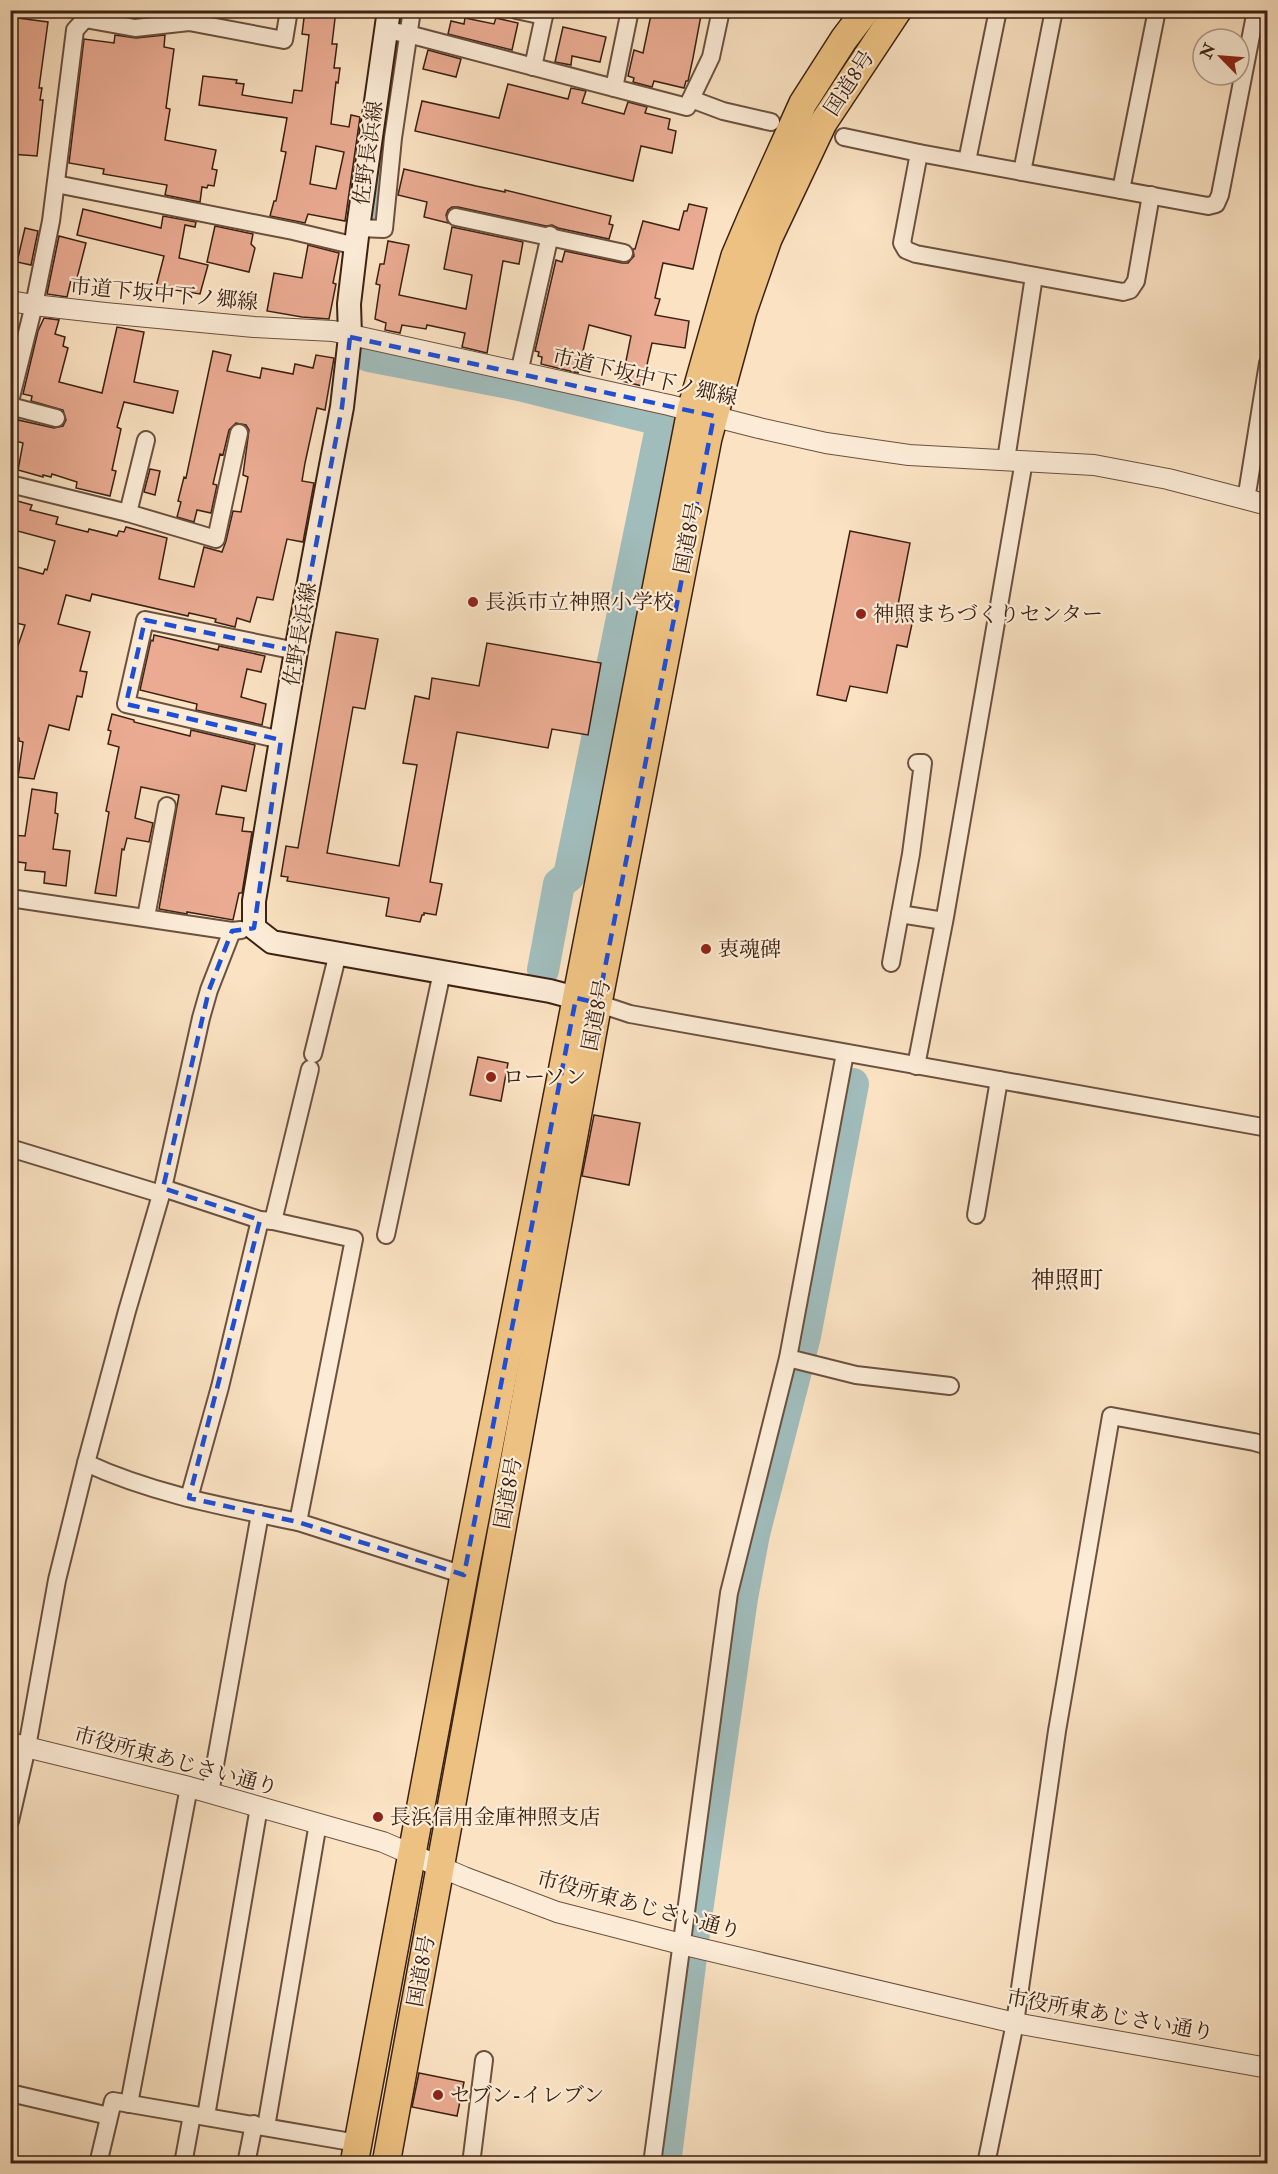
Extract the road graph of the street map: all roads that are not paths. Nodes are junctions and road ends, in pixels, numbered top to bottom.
1 (289, 10) edge
2 (412, 10) edge
3 (516, 10) edge
4 (630, 10) edge
5 (721, 10) edge
6 (866, 10) edge
7 (898, 10) edge
8 (998, 10) edge
9 (1054, 10) edge
10 (1157, 10) edge
11 (1256, 10) edge
12 (544, 13) edge
13 (87, 15) edge
14 (396, 28) edge
15 (533, 67) junction
16 (614, 88) junction
17 (691, 99) junction
18 (771, 122) dead end
19 (844, 137) dead end
20 (919, 153) junction
21 (967, 161) junction
22 (1022, 172) junction
23 (56, 184) junction
24 (1121, 190) junction
25 (1151, 195) junction
26 (456, 217) dead end
27 (364, 233) junction
28 (550, 236) junction
29 (624, 253) dead end
30 (1034, 276) junction
31 (10, 300) edge
32 (34, 305) junction
33 (350, 337) junction
34 (1268, 363) edge
35 (519, 373) junction
36 (10, 401) edge
37 (10, 406) edge
38 (703, 413) junction
39 (56, 418) dead end
40 (239, 432) dead end
41 (146, 440) dead end
42 (1015, 460) junction
43 (10, 484) edge
44 (1246, 500) junction
45 (1268, 505) edge
46 (128, 513) junction
47 (296, 651) junction
48 (281, 740) junction
49 (917, 763) dead end
50 (166, 806) dead end
51 (10, 898) edge
52 (900, 915) junction
53 (146, 917) junction
54 (944, 921) junction
55 (243, 929) junction
56 (338, 953) junction
57 (891, 963) dead end
58 (442, 972) junction
59 (587, 1000) junction
60 (845, 1053) junction
61 (916, 1066) junction
62 (999, 1080) junction
63 (1268, 1128) edge
64 (10, 1148) edge
65 (162, 1191) junction
66 (975, 1215) dead end
67 (267, 1221) junction
68 (386, 1235) dead end
69 (788, 1358) junction
70 (950, 1386) dead end
71 (1268, 1446) edge
72 (86, 1463) junction
73 (189, 1498) junction
74 (260, 1514) junction
75 (297, 1522) junction
76 (464, 1575) junction
77 (19, 1745) edge
78 (189, 1787) junction
79 (210, 1793) junction
80 (259, 1807) junction
81 (10, 1821) edge
82 (318, 1823) junction
83 (411, 1853) junction
84 (440, 1866) junction
85 (689, 1946) junction
86 (1015, 2023) junction
87 (484, 2060) dead end
88 (1268, 2068) edge
89 (10, 2093) edge
90 (129, 2104) junction
91 (109, 2116) junction
92 (199, 2116) junction
93 (260, 2126) junction
94 (356, 2153) edge
95 (98, 2163) edge
96 (183, 2163) edge
97 (246, 2163) edge
98 (386, 2163) edge
99 (471, 2163) edge
100 (652, 2163) edge
101 (986, 2163) edge

1 - 13 street
2 - 14 street
3 - 12 street
4 - 16 street
5 - 17 street
6 - 38 highway, 国道8号
7 - 38 highway, 国道8号
8 - 21 street
9 - 22 street
10 - 24 street
11 - 25 street
12 - 15 street
13 - 23 street
14 - 15 street
14 - 27 main road, 佐野長浜線
15 - 16 street
16 - 17 street
17 - 18 street
19 - 20 street
20 - 21 street
20 - 30 street
21 - 22 street
22 - 24 street
23 - 27 street
23 - 32 street
24 - 25 street
25 - 30 street
26 - 28 street
27 - 33 main road, 佐野長浜線
28 - 29 street
28 - 35 street
30 - 42 street
31 - 32 street, 市道下坂中下ノ郷線
32 - 33 street, 市道下坂中下ノ郷線
32 - 36 street
33 - 35 street, 市道下坂中下ノ郷線
33 - 47 main road, 佐野長浜線
34 - 44 street
35 - 38 street, 市道下坂中下ノ郷線
37 - 39 street
38 - 42 street, 市道下坂中下ノ郷線
38 - 59 highway, 国道8号
40 - 46 street
41 - 46 street
42 - 44 street, 市道下坂中下ノ郷線
42 - 54 street
43 - 46 street
44 - 45 street, 市道下坂中下ノ郷線
47 - 48 main road, 佐野長浜線
47 - 48 street
48 - 55 main road, 佐野長浜線
49 - 52 street
50 - 53 street
51 - 53 street
52 - 54 street
52 - 57 street
53 - 55 street
54 - 61 street
55 - 56 main road
55 - 65 street
56 - 58 main road
56 - 67 street
58 - 59 main road
58 - 68 street
59 - 60 street
59 - 76 highway, 国道8号
59 - 84 highway, 国道8号
60 - 61 street
60 - 69 street
61 - 62 street
62 - 63 street
62 - 66 street
64 - 65 street
65 - 67 street
65 - 72 street
67 - 73 street
67 - 75 street
69 - 70 street
69 - 85 street
71 - 86 street
72 - 73 street
72 - 77 street
73 - 74 street
74 - 75 street
74 - 79 street
75 - 76 street
76 - 83 highway, 国道8号
77 - 78 street, 市役所東あじさい通り
77 - 81 street
78 - 79 street, 市役所東あじさい通り
78 - 90 street
79 - 80 street, 市役所東あじさい通り
80 - 82 street, 市役所東あじさい通り
80 - 92 street
82 - 83 street, 市役所東あじさい通り
82 - 93 street
83 - 84 street, 市役所東あじさい通り
83 - 94 highway, 国道8号
84 - 85 street, 市役所東あじさい通り
84 - 98 highway, 国道8号
85 - 86 street, 市役所東あじさい通り
85 - 100 street
86 - 88 street, 市役所東あじさい通り
86 - 101 street
87 - 99 street
89 - 91 street
90 - 91 street
90 - 92 street
91 - 95 street
92 - 93 street
92 - 96 street
93 - 94 street
93 - 97 street

